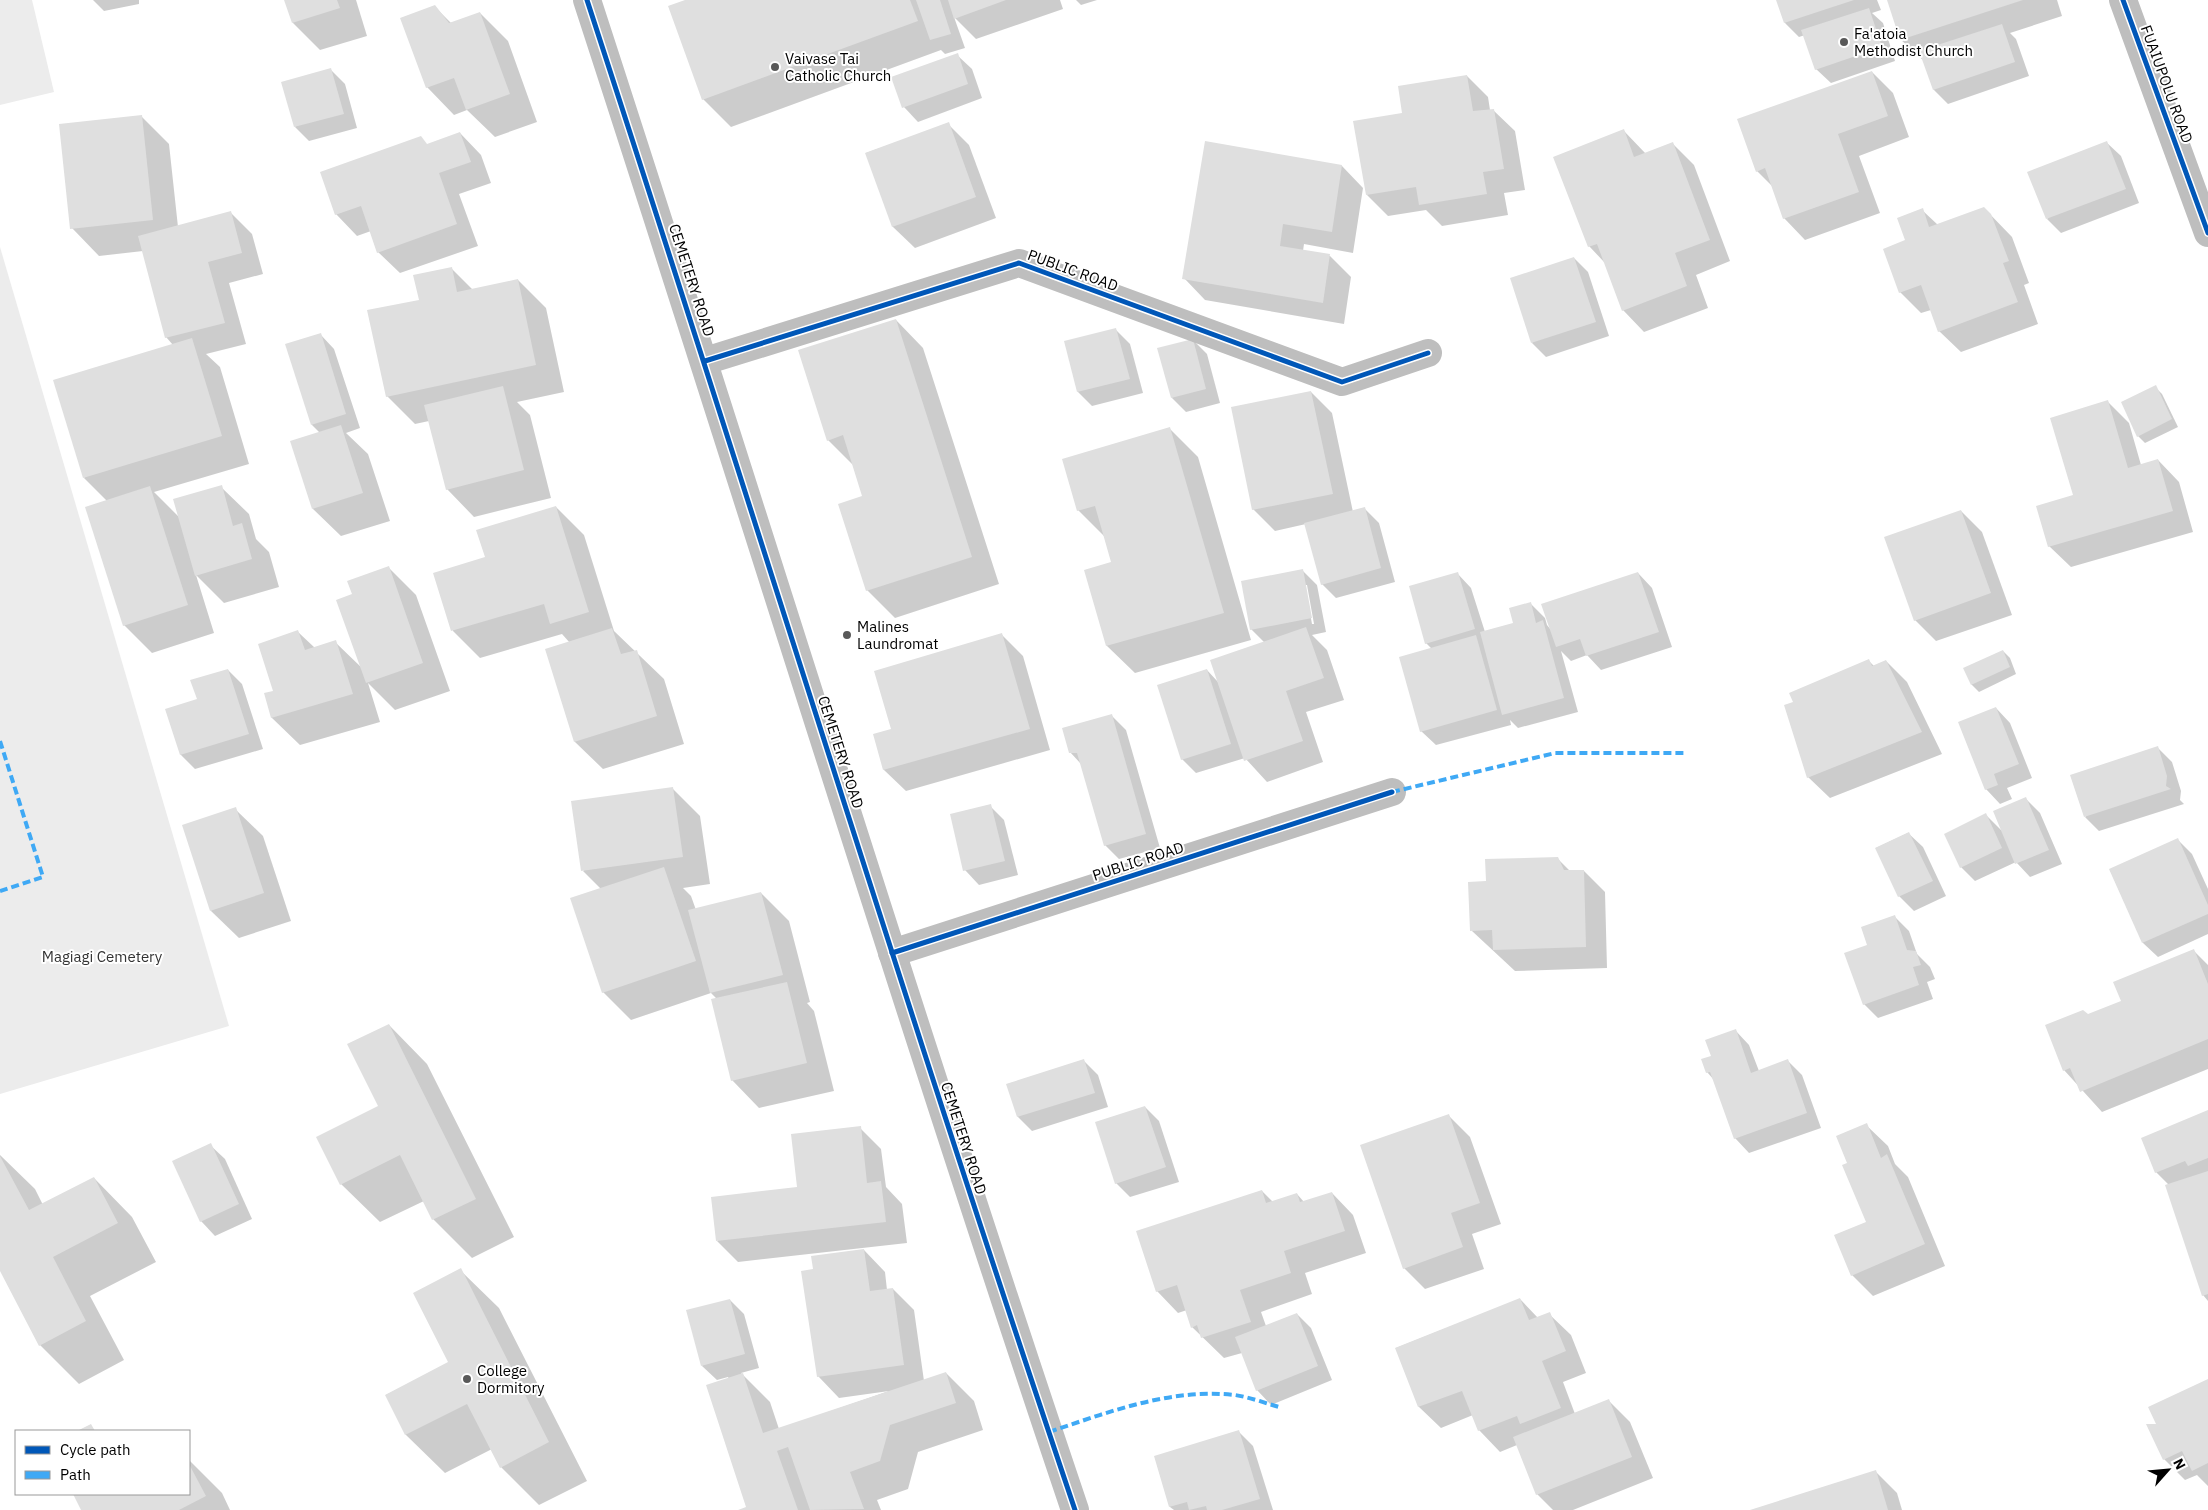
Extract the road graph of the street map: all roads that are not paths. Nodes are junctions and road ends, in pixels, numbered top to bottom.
1 (587, 0) edge
2 (2123, 0) edge
3 (2208, 233) edge
4 (1428, 353) dead end
5 (705, 361) junction
6 (1392, 792) dead end
7 (892, 953) junction
8 (1075, 1510) edge

1 - 5 street, CEMETERY ROAD
2 - 3 street, FUAIUPOLU ROAD
4 - 5 street, PUBLIC ROAD
5 - 7 street, CEMETERY ROAD
6 - 7 street, PUBLIC ROAD
7 - 8 street, CEMETERY ROAD

